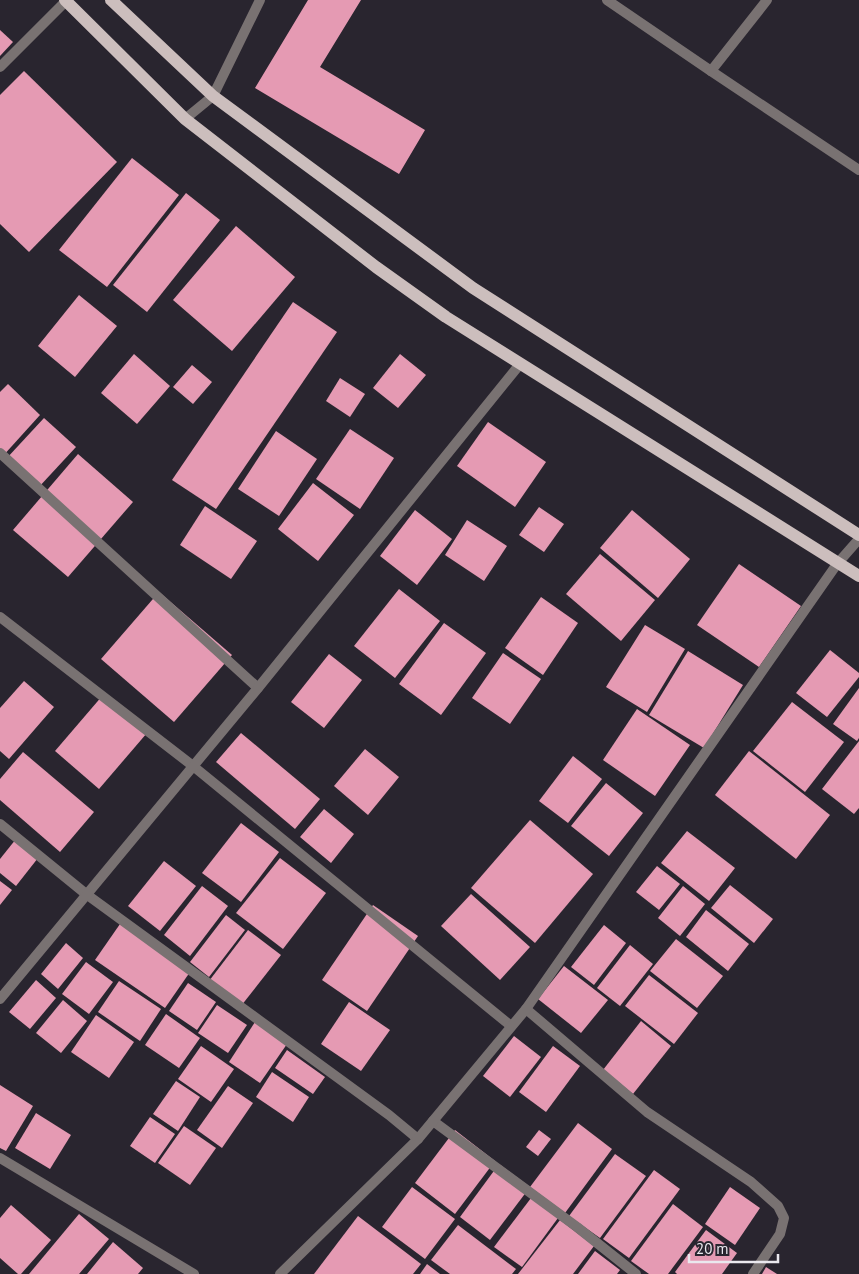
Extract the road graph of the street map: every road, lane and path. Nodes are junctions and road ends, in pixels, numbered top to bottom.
1 (111, 0) edge
2 (260, 0) edge
3 (607, 0) edge
4 (767, 0) edge
5 (65, 1) edge
6 (0, 67) edge
7 (711, 71) junction
8 (213, 96) junction
9 (185, 119) junction
10 (859, 170) edge
11 (520, 364) junction
12 (0, 453) edge
13 (859, 535) edge
14 (859, 539) edge
15 (837, 564) junction
16 (859, 576) edge
17 (0, 617) edge
18 (258, 688) junction
19 (193, 766) junction
20 (0, 824) edge
21 (86, 894) junction
22 (0, 999) edge
23 (526, 1009) junction
24 (511, 1026) junction
25 (433, 1121) junction
26 (418, 1139) junction
27 (0, 1158) edge
28 (194, 1274) edge
29 (280, 1274) edge
30 (636, 1274) edge
31 (753, 1274) edge

1 - 8 main road
2 - 8 street
3 - 7 street
4 - 7 street
5 - 6 street
5 - 9 main road
7 - 10 street
8 - 9 street
8 - 13 main road
9 - 11 main road
11 - 15 main road
11 - 18 street
12 - 18 street
14 - 15 street
15 - 16 main road
15 - 23 street
17 - 19 street
18 - 19 street
19 - 21 street
19 - 24 street
20 - 21 street
21 - 22 street
21 - 26 street
23 - 24 street
23 - 31 street
24 - 25 street
25 - 26 street
25 - 30 street
26 - 29 street
27 - 28 street

